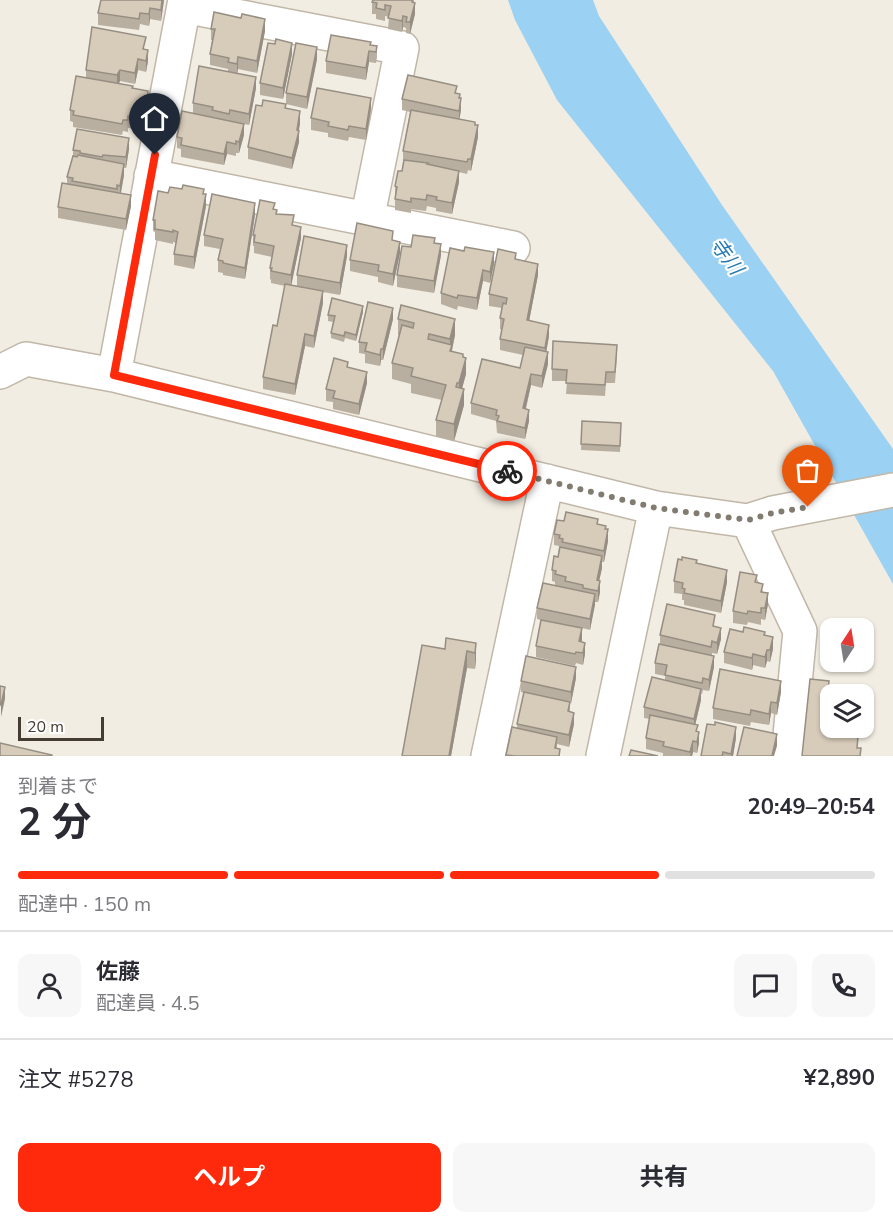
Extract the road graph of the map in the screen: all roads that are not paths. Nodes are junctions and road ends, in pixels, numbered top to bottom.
1 (184, 3) edge
2 (152, 176) junction
3 (367, 220) junction
4 (513, 248) dead end
5 (0, 372) edge
6 (114, 375) junction
7 (547, 481) junction
8 (893, 490) edge
9 (656, 508) junction
10 (748, 520) junction
11 (488, 756) edge
12 (603, 756) edge
13 (788, 756) edge

1 - 2 street
1 - 3 street
2 - 3 street
2 - 6 street
3 - 4 street
5 - 6 street
6 - 7 street
7 - 9 street
7 - 11 street
8 - 10 street
9 - 10 street
9 - 12 street
10 - 13 street

